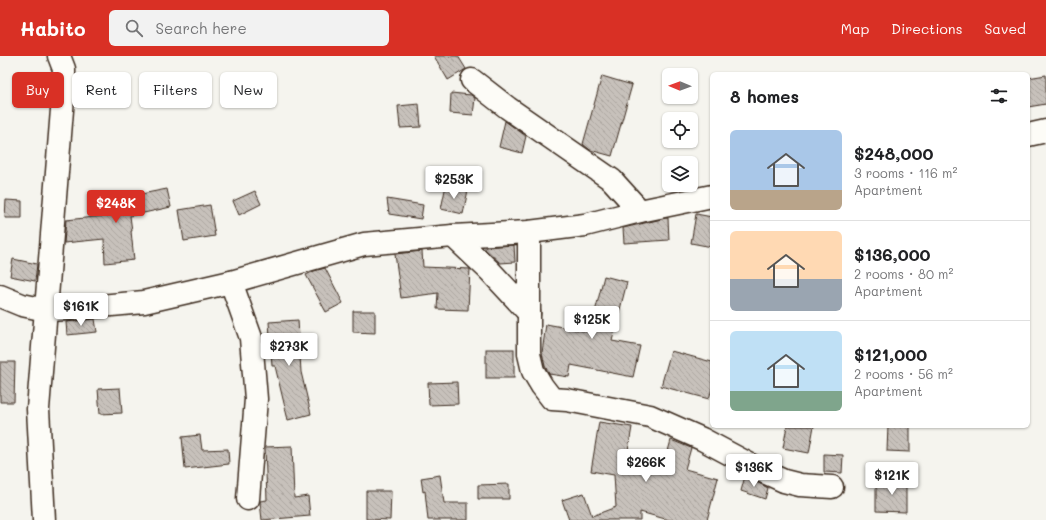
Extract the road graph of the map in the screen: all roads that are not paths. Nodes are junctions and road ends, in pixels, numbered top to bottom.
1 (59, 56) edge
2 (472, 80) dead end
3 (710, 196) edge
4 (640, 211) junction
5 (529, 232) junction
6 (453, 236) junction
7 (231, 282) junction
8 (0, 296) edge
9 (46, 310) junction
10 (529, 312) junction
11 (832, 487) dead end
12 (248, 499) dead end
13 (44, 520) edge

1 - 9 street
2 - 4 street
3 - 4 street
4 - 5 street
5 - 6 street
5 - 10 street
6 - 7 street
6 - 10 street
7 - 9 street
7 - 12 street
8 - 9 street
9 - 13 street
10 - 11 street

